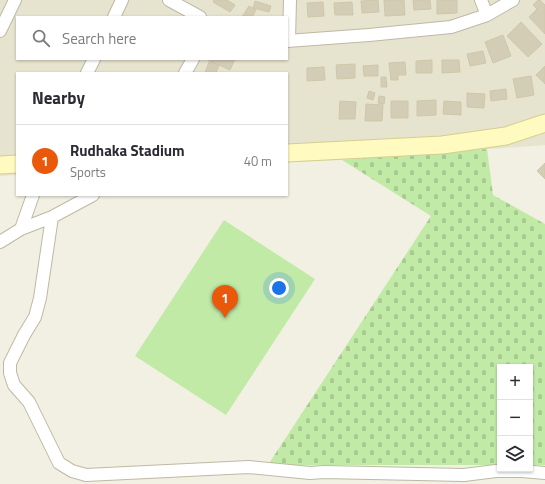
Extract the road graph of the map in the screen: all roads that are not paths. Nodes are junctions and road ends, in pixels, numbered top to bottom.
1 (15, 0) edge
2 (122, 0) edge
3 (168, 0) edge
4 (290, 0) edge
5 (480, 0) edge
6 (513, 0) edge
7 (488, 15) junction
8 (114, 16) edge
9 (198, 16) edge
10 (0, 31) edge
11 (288, 41) edge
12 (94, 60) edge
13 (192, 60) edge
14 (88, 72) edge
15 (186, 72) edge
16 (545, 123) edge
17 (288, 153) edge
18 (16, 164) edge
19 (0, 165) edge
20 (33, 196) edge
21 (91, 196) edge
22 (52, 217) junction
23 (21, 229) junction
24 (0, 242) edge
25 (545, 473) edge

1 - 10 street
2 - 8 street
3 - 9 street
4 - 11 street
5 - 7 street
6 - 7 street
7 - 11 street
12 - 14 street
13 - 15 street
16 - 17 street
18 - 19 street
20 - 23 street
21 - 22 street
22 - 23 street
22 - 25 street
23 - 24 street

